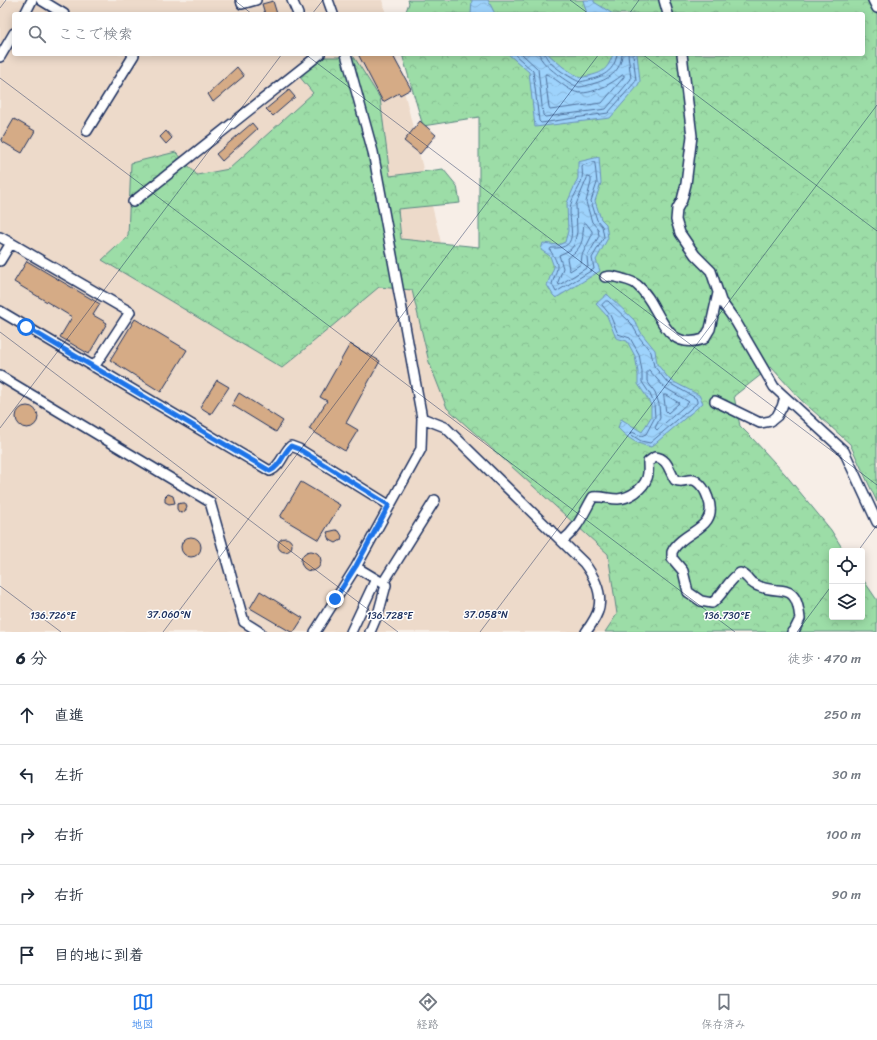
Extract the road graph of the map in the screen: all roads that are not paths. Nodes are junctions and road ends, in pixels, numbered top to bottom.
1 (32, 0) edge
2 (41, 0) edge
3 (241, 0) edge
4 (256, 0) edge
5 (292, 0) edge
6 (328, 0) edge
7 (664, 0) edge
8 (873, 0) edge
9 (877, 8) edge
10 (26, 12) edge
11 (61, 12) edge
12 (297, 12) edge
13 (332, 12) edge
14 (667, 12) edge
15 (12, 36) edge
16 (133, 56) edge
17 (317, 56) edge
18 (347, 56) edge
19 (682, 56) edge
20 (0, 57) edge
21 (87, 132) dead end
22 (133, 202) dead end
23 (0, 237) edge
24 (11, 243) junction
25 (0, 261) edge
26 (605, 277) dead end
27 (718, 291) junction
28 (0, 311) edge
29 (94, 367) junction
30 (0, 376) edge
31 (785, 397) junction
32 (715, 401) dead end
33 (422, 418) junction
34 (435, 500) dead end
35 (389, 505) junction
36 (877, 522) edge
37 (562, 541) junction
38 (356, 566) junction
39 (379, 581) junction
40 (260, 632) edge
41 (315, 632) edge
42 (351, 632) edge
43 (370, 632) edge
44 (586, 632) edge
45 (792, 632) edge

1 - 10 street
2 - 11 street
3 - 4 street
5 - 12 street
6 - 13 street
7 - 14 street
8 - 9 street
15 - 20 street
16 - 21 street
17 - 22 street
18 - 33 street
19 - 27 street
23 - 24 street
24 - 25 street
24 - 29 street
26 - 27 street
27 - 31 street
28 - 29 street
29 - 35 street
30 - 40 street
31 - 32 street
31 - 36 street
33 - 35 street
33 - 37 street
34 - 39 street
35 - 38 street
37 - 44 street
37 - 45 street
38 - 39 street
38 - 41 street
39 - 42 street
39 - 43 street

